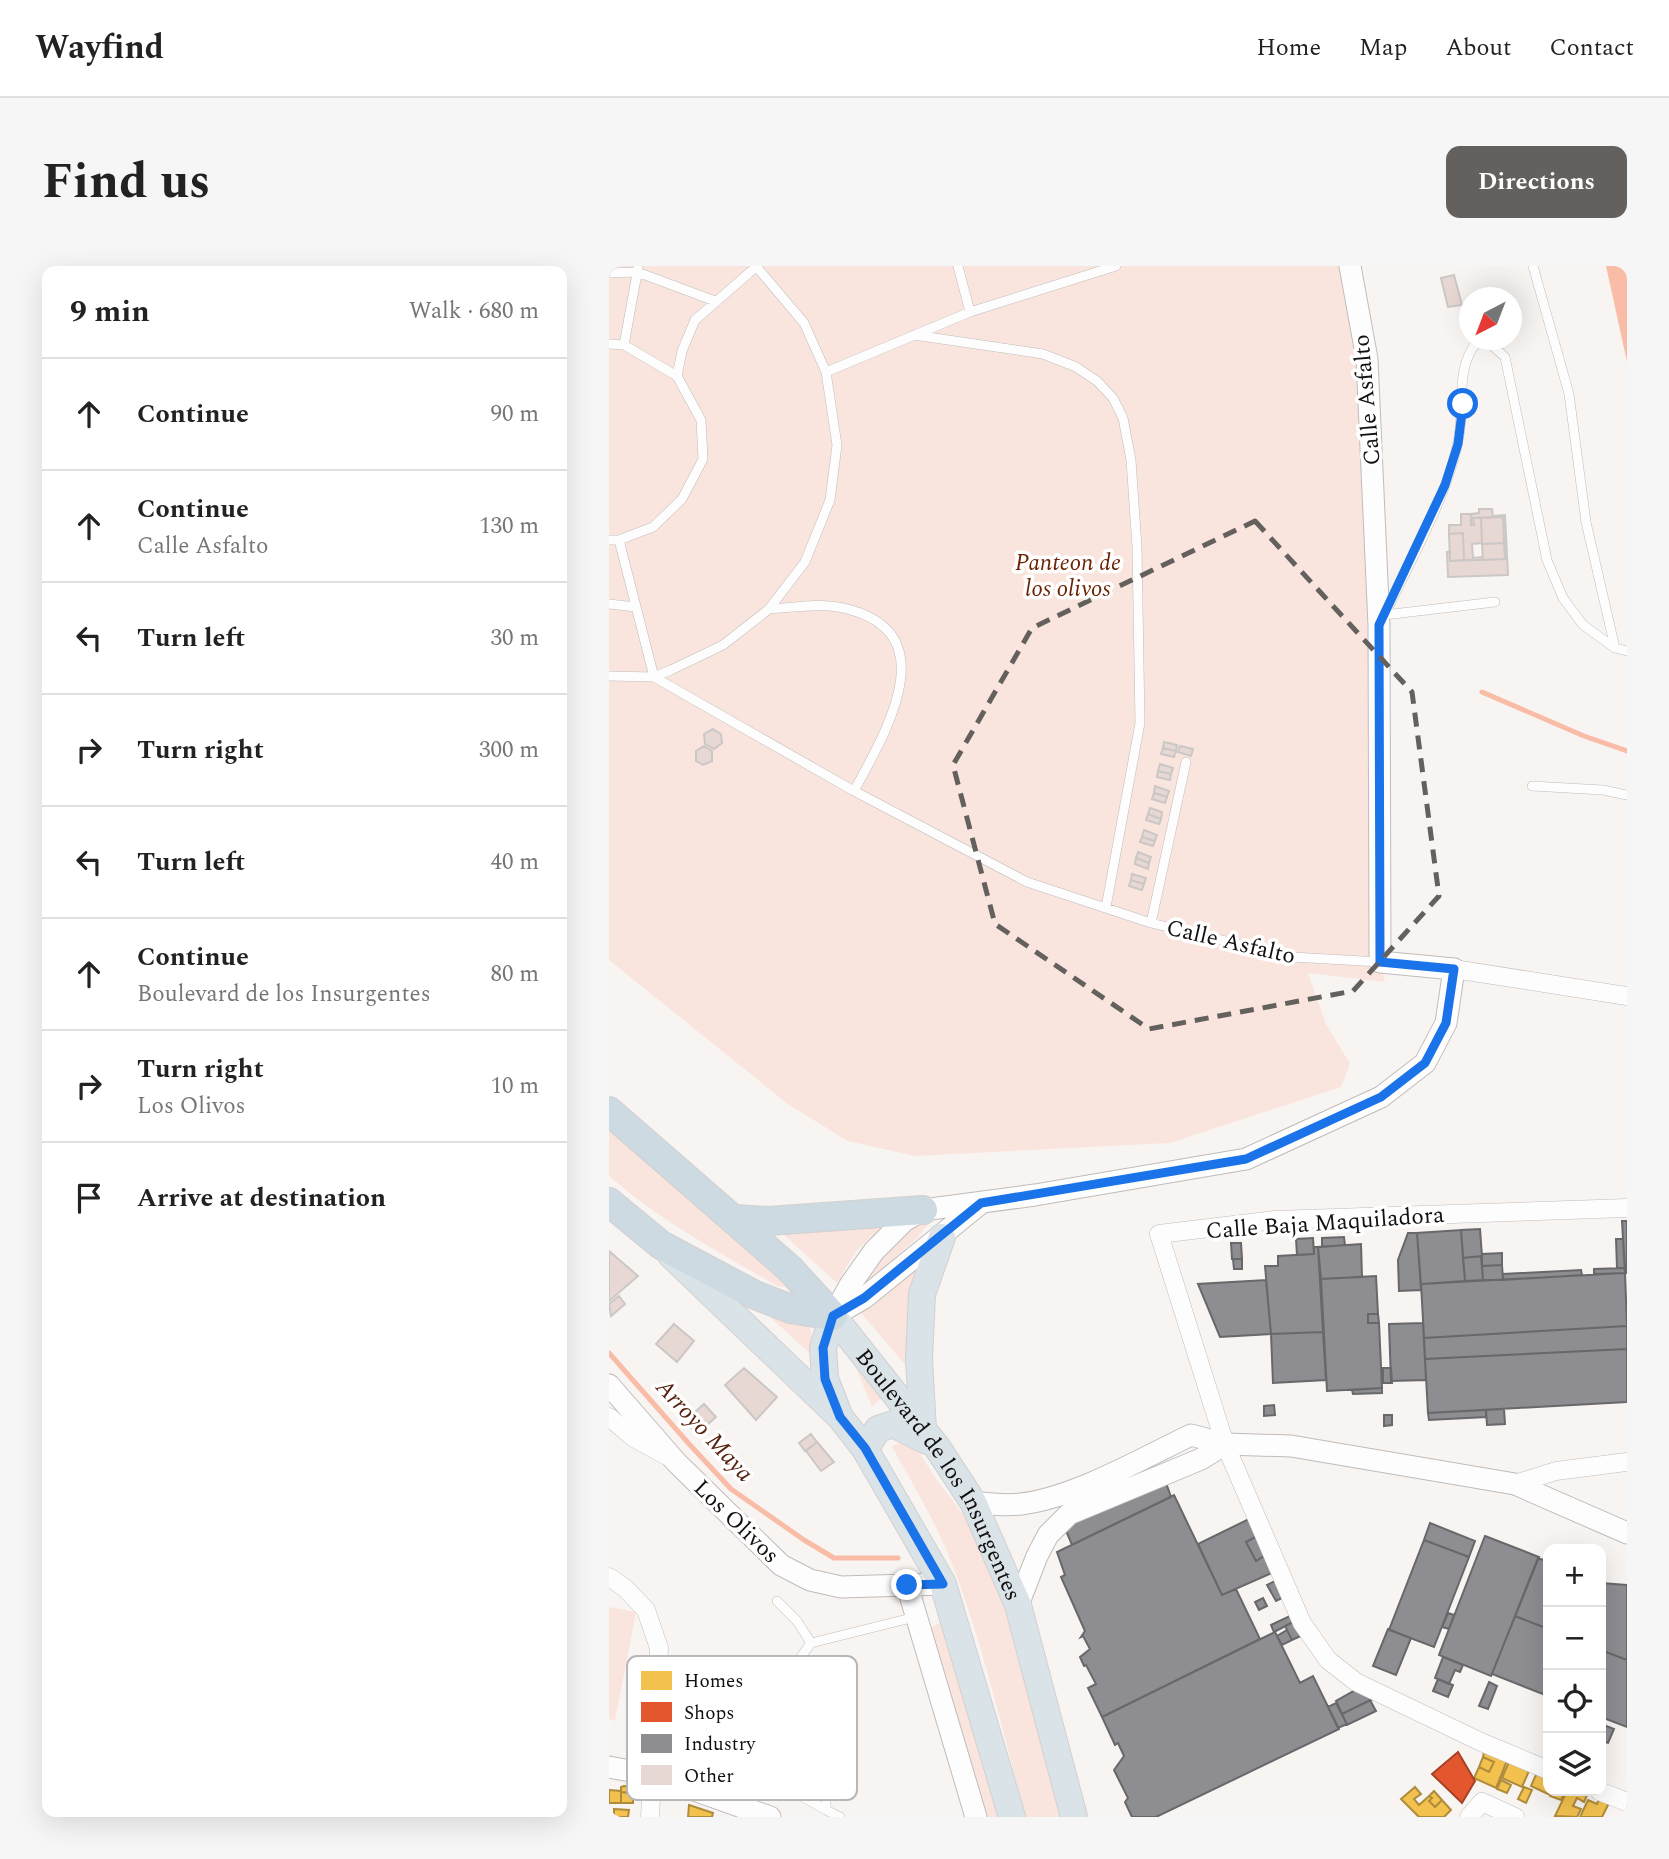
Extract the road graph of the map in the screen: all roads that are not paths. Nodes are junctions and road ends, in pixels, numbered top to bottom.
1 (756, 266) edge
2 (958, 266) edge
3 (1116, 266) edge
4 (1349, 266) edge
5 (1533, 266) edge
6 (638, 269) edge
7 (1087, 271) edge
8 (609, 273) edge
9 (715, 301) junction
10 (971, 312) junction
11 (914, 335) junction
12 (609, 344) edge
13 (624, 345) junction
14 (825, 372) junction
15 (677, 376) junction
16 (614, 540) edge
17 (1495, 601) dead end
18 (609, 604) edge
19 (636, 607) junction
20 (769, 609) junction
21 (1382, 620) junction
22 (1615, 648) junction
23 (1627, 652) edge
24 (609, 676) edge
25 (654, 677) junction
26 (1186, 762) dead end
27 (1532, 786) dead end
28 (854, 791) junction
29 (1627, 795) edge
30 (1106, 907) junction
31 (1151, 923) junction
32 (1380, 962) junction
33 (1454, 969) junction
34 (1627, 996) edge
35 (609, 1111) edge
36 (609, 1202) edge
37 (981, 1203) junction
38 (1627, 1208) edge
39 (923, 1210) junction
40 (735, 1219) junction
41 (942, 1237) junction
42 (661, 1245) junction
43 (833, 1316) junction
44 (609, 1385) edge
45 (609, 1417) edge
46 (840, 1417) junction
47 (930, 1438) junction
48 (1225, 1444) junction
49 (865, 1448) junction
50 (676, 1462) junction
51 (1627, 1462) edge
52 (1515, 1483) junction
53 (973, 1502) junction
54 (1627, 1533) edge
55 (609, 1577) edge
56 (943, 1584) junction
57 (907, 1585) junction
58 (777, 1601) dead end
59 (1017, 1605) junction
60 (915, 1617) junction
61 (811, 1643) junction
62 (659, 1656) edge
63 (802, 1656) edge
64 (609, 1767) edge
65 (1543, 1768) edge
66 (627, 1770) edge
67 (1606, 1794) edge
68 (722, 1800) edge
69 (808, 1800) edge
70 (826, 1800) edge
71 (1627, 1802) edge
72 (826, 1810) junction
73 (770, 1817) edge
74 (840, 1817) edge
75 (977, 1817) edge
76 (1012, 1817) edge
77 (1074, 1817) edge
78 (1469, 1817) edge
79 (1515, 1817) edge

1 - 9 lane
1 - 14 lane
2 - 10 lane
3 - 7 lane
4 - 21 street, Calle Asfalto
5 - 22 lane
6 - 8 lane
6 - 9 lane
6 - 13 lane
7 - 10 lane
9 - 15 lane
10 - 11 lane
11 - 14 lane
11 - 30 lane
12 - 13 lane
13 - 15 lane
14 - 20 lane
15 - 16 lane
16 - 19 lane
17 - 21 lane
18 - 19 lane
19 - 25 lane
20 - 25 lane
20 - 28 lane
21 - 22 lane
21 - 32 street, Calle Asfalto
22 - 23 lane
24 - 25 lane
25 - 28 lane, Calle Asfalto
26 - 31 lane
27 - 29 lane
28 - 30 lane, Calle Asfalto
30 - 31 lane, Calle Asfalto
31 - 32 lane, Calle Asfalto
32 - 33 street
33 - 34 street
33 - 37 street
35 - 40 highway, Boulevard de los Insurgentes
36 - 42 highway, Boulevard de los Insurgentes
37 - 39 street
37 - 41 street
38 - 48 street, Calle Baja Maquiladora
39 - 40 highway
39 - 43 street
40 - 43 highway, Boulevard de los Insurgentes
41 - 43 street
41 - 47 main road
42 - 43 highway
42 - 46 main road, Boulevard de los Insurgentes
43 - 46 main road
43 - 47 main road, Boulevard de los Insurgentes
44 - 50 street, Los Olivos
45 - 50 street
46 - 49 main road, Boulevard de los Insurgentes
47 - 49 main road
47 - 53 main road, Boulevard de los Insurgentes
48 - 52 street
48 - 53 street
48 - 59 street
48 - 65 street, Calle Baja Maquiladora
49 - 56 main road, Boulevard de los Insurgentes
50 - 57 street, Los Olivos
51 - 52 street
52 - 54 street
53 - 59 main road, Boulevard de los Insurgentes
55 - 62 street
56 - 57 street, Los Olivos
56 - 76 main road, Boulevard de los Insurgentes
57 - 60 street
58 - 61 lane
59 - 77 main road, Boulevard de los Insurgentes
60 - 61 lane
60 - 75 street
61 - 63 lane
64 - 66 street
67 - 71 street
68 - 73 street
69 - 72 lane
70 - 72 lane
72 - 74 lane
78 - 79 street

